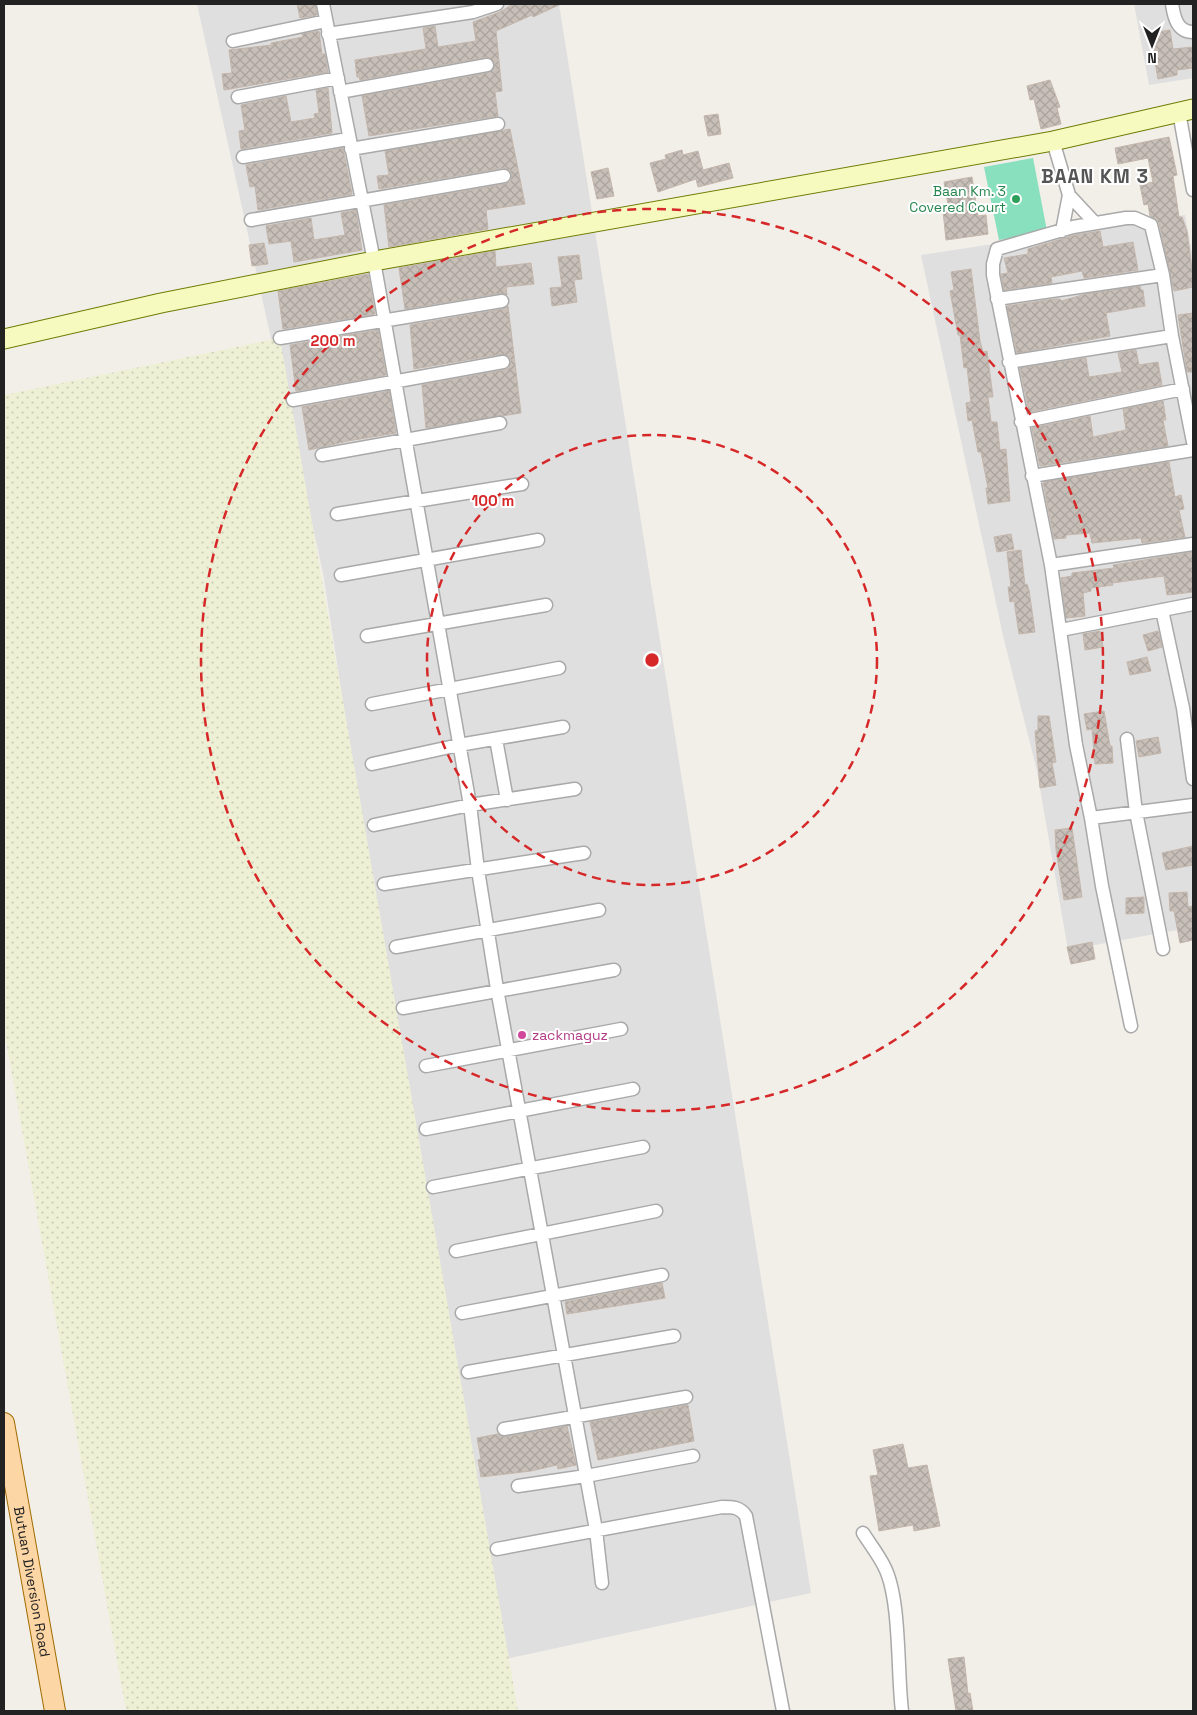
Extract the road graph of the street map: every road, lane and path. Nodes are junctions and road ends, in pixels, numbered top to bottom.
1 (323, 4) edge
2 (497, 4) edge
3 (1172, 4) edge
4 (327, 28) junction
5 (1193, 32) edge
6 (233, 41) dead end
7 (487, 65) dead end
8 (338, 78) junction
9 (340, 92) junction
10 (238, 97) dead end
11 (1186, 110) edge
12 (498, 124) dead end
13 (1053, 141) junction
14 (350, 144) junction
15 (243, 157) dead end
16 (504, 176) dead end
17 (1193, 190) edge
18 (1069, 195) junction
19 (362, 202) junction
20 (252, 220) dead end
21 (1095, 224) junction
22 (1062, 232) junction
23 (374, 261) junction
24 (1163, 275) junction
25 (997, 299) junction
26 (502, 300) dead end
27 (385, 321) junction
28 (1172, 336) junction
29 (280, 338) dead end
30 (4, 339) edge
31 (503, 362) dead end
32 (1009, 362) junction
33 (394, 382) junction
34 (1183, 389) junction
35 (293, 400) dead end
36 (1022, 422) junction
37 (500, 423) dead end
38 (404, 440) junction
39 (1193, 442) edge
40 (1193, 450) edge
41 (322, 455) dead end
42 (1032, 476) junction
43 (522, 484) dead end
44 (415, 500) junction
45 (337, 514) dead end
46 (538, 540) dead end
47 (1193, 544) edge
48 (426, 559) junction
49 (1051, 565) junction
50 (341, 575) dead end
51 (1193, 604) edge
52 (546, 605) dead end
53 (1162, 610) junction
54 (438, 622) junction
55 (1061, 630) junction
56 (367, 636) dead end
57 (560, 668) dead end
58 (450, 688) junction
59 (372, 704) dead end
60 (563, 727) dead end
61 (496, 738) junction
62 (1127, 739) dead end
63 (459, 745) junction
64 (372, 764) dead end
65 (1193, 779) edge
66 (575, 789) dead end
67 (507, 800) junction
68 (470, 805) junction
69 (1193, 805) edge
70 (1136, 812) junction
71 (1091, 818) junction
72 (374, 825) dead end
73 (584, 854) dead end
74 (478, 870) junction
75 (384, 884) dead end
76 (599, 910) dead end
77 (488, 928) junction
78 (396, 946) dead end
79 (1163, 949) dead end
80 (614, 970) dead end
81 (497, 989) junction
82 (402, 1008) dead end
83 (1131, 1026) dead end
84 (621, 1029) dead end
85 (509, 1050) junction
86 (426, 1066) dead end
87 (633, 1089) dead end
88 (519, 1111) junction
89 (426, 1129) dead end
90 (643, 1147) dead end
91 (530, 1169) junction
92 (433, 1187) dead end
93 (656, 1211) dead end
94 (543, 1235) junction
95 (456, 1251) dead end
96 (662, 1275) dead end
97 (554, 1294) junction
98 (462, 1313) dead end
99 (674, 1336) dead end
100 (563, 1355) junction
101 (468, 1372) dead end
102 (686, 1397) dead end
103 (574, 1416) junction
104 (4, 1422) edge
105 (504, 1429) dead end
106 (693, 1456) dead end
107 (586, 1476) junction
108 (518, 1486) dead end
109 (596, 1530) junction
110 (863, 1533) dead end
111 (497, 1549) dead end
112 (602, 1583) dead end
113 (55, 1711) edge
114 (783, 1711) edge
115 (902, 1711) edge

1 - 4 street
2 - 4 street
3 - 5 street
4 - 6 street
4 - 8 street
7 - 9 street
8 - 9 street
8 - 10 street
9 - 14 street
11 - 13 street
11 - 17 street
12 - 14 street
13 - 18 street
13 - 23 street
14 - 15 street
14 - 19 street
16 - 19 street
18 - 21 street
18 - 22 street
19 - 20 street
19 - 23 street
21 - 22 street
21 - 24 street
22 - 25 street
23 - 27 street
23 - 30 street
24 - 25 street
24 - 28 street
25 - 32 street
26 - 27 street
27 - 29 street
27 - 33 street
28 - 32 street
28 - 34 street
31 - 33 street
32 - 36 street
33 - 35 street
33 - 38 street
34 - 36 street
34 - 39 street
36 - 42 street
37 - 38 street
38 - 41 street
38 - 44 street
40 - 42 street
42 - 49 street
43 - 44 street
44 - 45 street
44 - 48 street
46 - 48 street
47 - 49 street
48 - 50 street
48 - 54 street
49 - 55 street
51 - 53 street
52 - 54 street
53 - 55 street
53 - 65 street
54 - 56 street
54 - 58 street
55 - 71 street
57 - 58 street
58 - 59 street
58 - 63 street
60 - 61 street
61 - 63 street
61 - 67 street
62 - 70 street
63 - 64 street
63 - 68 street
66 - 67 street
67 - 68 street
68 - 72 street
68 - 74 street
69 - 70 street
70 - 71 street
70 - 79 street
71 - 83 street
73 - 74 street
74 - 75 street
74 - 77 street
76 - 77 street
77 - 78 street
77 - 81 street
80 - 81 street
81 - 82 street
81 - 85 street
84 - 85 street
85 - 86 street
85 - 88 street
87 - 88 street
88 - 89 street
88 - 91 street
90 - 91 street
91 - 92 street
91 - 94 street
93 - 94 street
94 - 95 street
94 - 97 street
96 - 97 street
97 - 98 street
97 - 100 street
99 - 100 street
100 - 101 street
100 - 103 street
102 - 103 street
103 - 105 street
103 - 107 street
104 - 113 main road, Butuan Diversion Road
106 - 107 street
107 - 108 street
107 - 109 street
109 - 111 street
109 - 112 street
109 - 114 street
110 - 115 street

